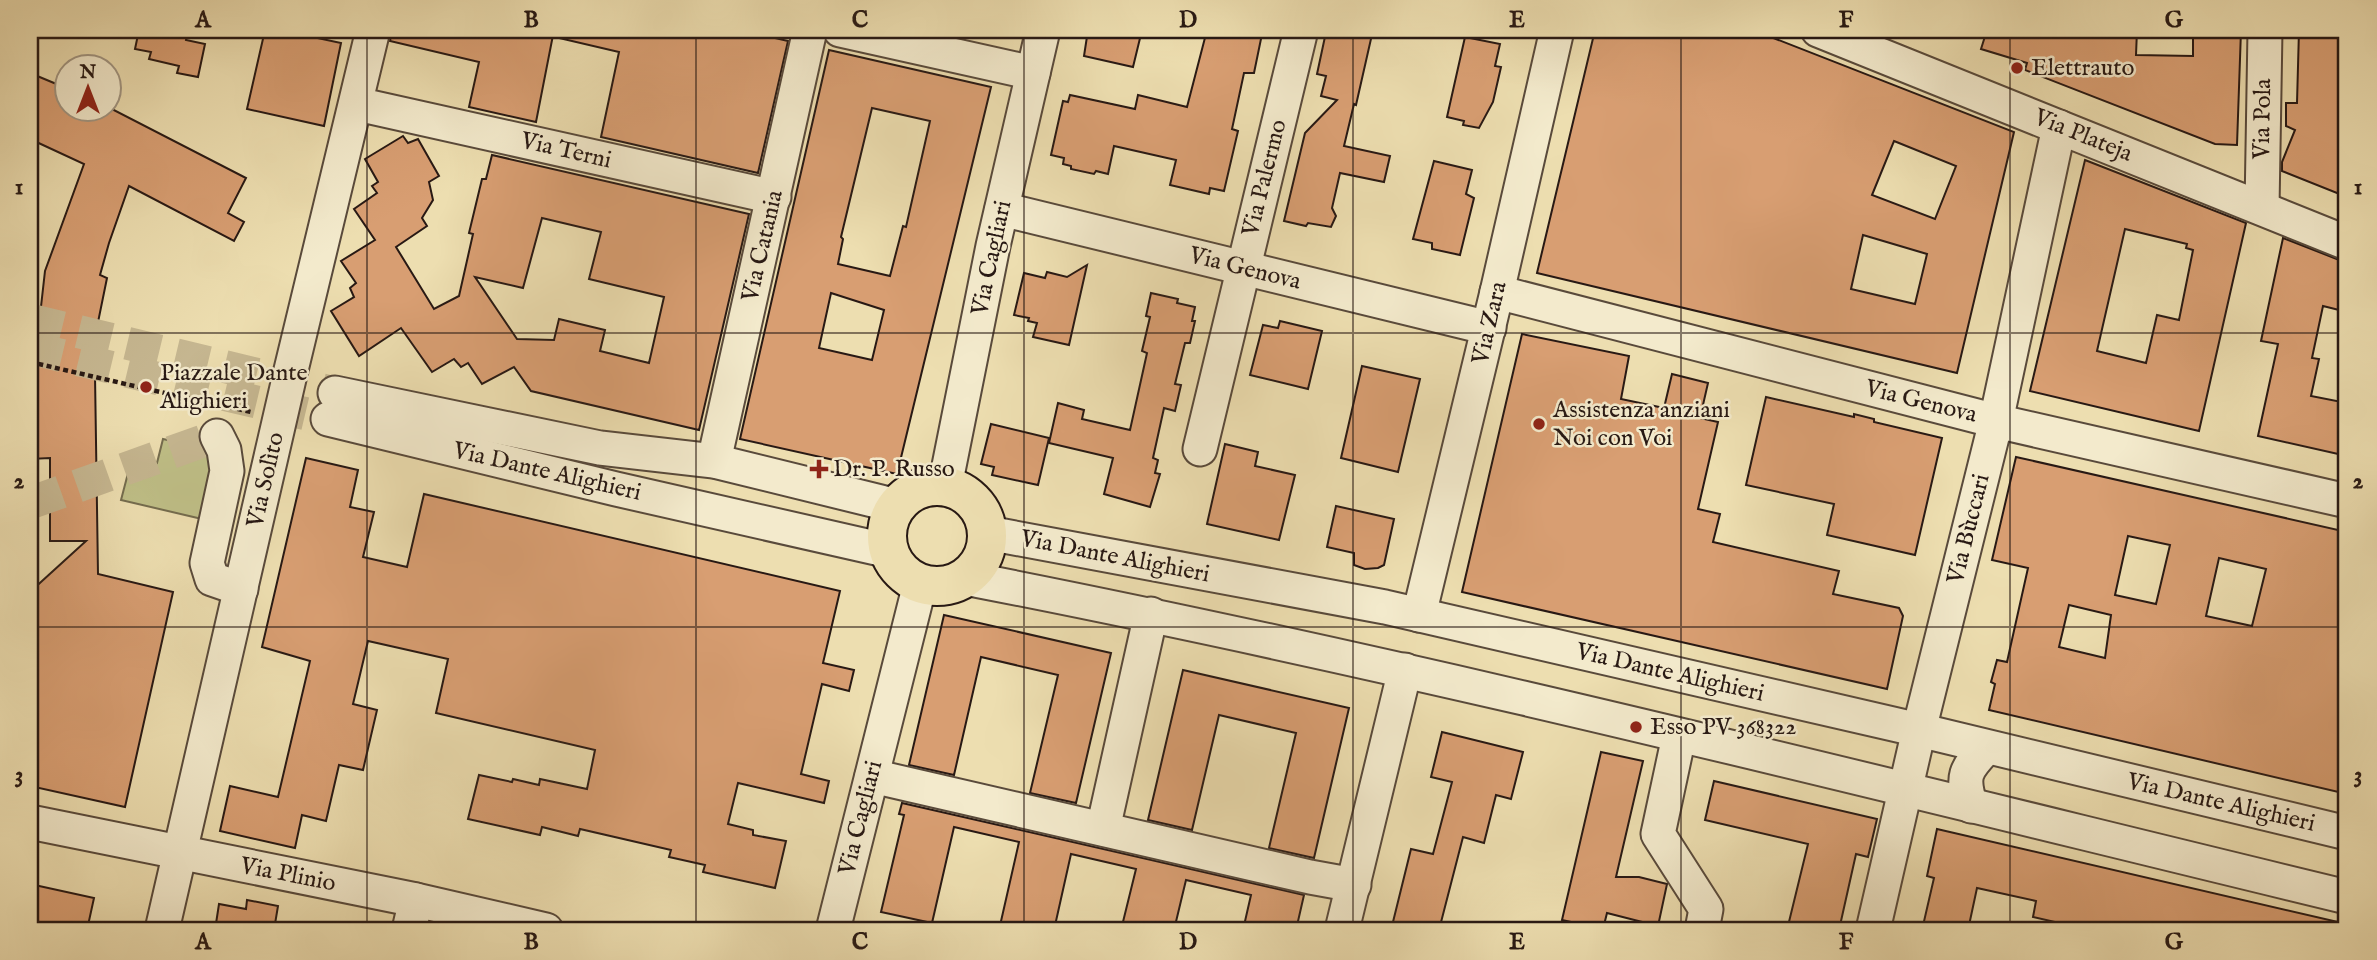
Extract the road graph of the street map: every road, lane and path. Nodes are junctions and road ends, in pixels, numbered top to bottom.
1 (373, 30) edge
2 (810, 30) edge
3 (840, 30) edge
4 (1043, 30) edge
5 (1301, 30) edge
6 (1557, 30) edge
7 (1818, 30) edge
8 (2265, 30) edge
9 (1860, 38) edge
10 (1033, 73) junction
11 (357, 104) junction
12 (2059, 127) junction
13 (774, 197) junction
14 (2262, 208) junction
15 (1002, 209) junction
16 (2347, 243) edge
17 (1243, 269) junction
18 (1497, 292) junction
19 (1489, 328) junction
20 (30, 362) edge
21 (280, 419) junction
22 (1996, 421) junction
23 (217, 436) dead end
24 (1200, 449) dead end
25 (714, 461) junction
26 (944, 486) junction
27 (2347, 501) edge
28 (897, 506) junction
29 (988, 533) junction
30 (889, 551) junction
31 (965, 578) junction
32 (920, 584) junction
33 (241, 589) junction
34 (1151, 614) junction
35 (1419, 615) junction
36 (1405, 670) junction
37 (1919, 730) junction
38 (1679, 736) junction
39 (1986, 748) junction
40 (872, 776) junction
41 (1906, 790) junction
42 (1971, 806) junction
43 (30, 822) edge
44 (1103, 828) junction
45 (2347, 833) edge
46 (179, 853) junction
47 (1354, 885) junction
48 (2347, 897) edge
49 (412, 915) edge
50 (162, 930) edge
51 (546, 930) edge
52 (833, 930) edge
53 (1342, 930) edge
54 (1702, 930) edge
55 (1873, 930) edge

1 - 11 street, Via Solìto
2 - 13 street, Via Catania
3 - 10 street
4 - 10 street, Via Cagliari
5 - 17 street, Via Palermo
6 - 18 street, Via Zara
7 - 9 street, Via Plateja
8 - 14 street, Via Pola
9 - 12 street, Via Plateja
10 - 15 street, Via Cagliari
11 - 13 street, Via Terni
11 - 21 street, Via Solìto
12 - 14 street, Via Plateja
12 - 22 street, Via Bùccari
13 - 25 street, Via Catania
14 - 16 street, Via Plateja
15 - 17 street, Via Genova
15 - 26 street, Via Cagliari
17 - 19 street, Via Genova
17 - 24 street, Via Palermo
18 - 19 street, Via Zara
18 - 22 street, Via Genova
19 - 35 street, Via Zara
20 - 21 path
21 - 33 street, Via Solìto
22 - 27 street, Via Genova
22 - 37 street, Via Bùccari
23 - 33 street
25 - 28 street, Via Dante Alighieri
25 - 30 street, Via Dante Alighieri
26 - 28 main road
26 - 29 main road
28 - 30 main road
29 - 31 main road
29 - 35 street, Via Dante Alighieri
30 - 32 main road
31 - 32 main road
31 - 34 street, Via Dante Alighieri
32 - 40 street, Via Cagliari
33 - 46 street, Via Solìto
34 - 36 street, Via Dante Alighieri
34 - 44 street
35 - 37 street, Via Dante Alighieri
36 - 38 street, Via Dante Alighieri
36 - 47 street
37 - 39 street, Via Dante Alighieri
37 - 41 street, Via Bùccari
38 - 41 street, Via Dante Alighieri
38 - 54 street
39 - 42 street
39 - 45 street, Via Dante Alighieri
40 - 44 street
40 - 52 street, Via Cagliari
41 - 42 street, Via Dante Alighieri
41 - 55 street, Via Bùccari
42 - 48 street, Via Dante Alighieri
43 - 46 street, Via Plinio
44 - 47 street
46 - 49 street, Via Plinio
46 - 50 street, Via Solìto
47 - 53 street
49 - 51 street, Via Plinio

